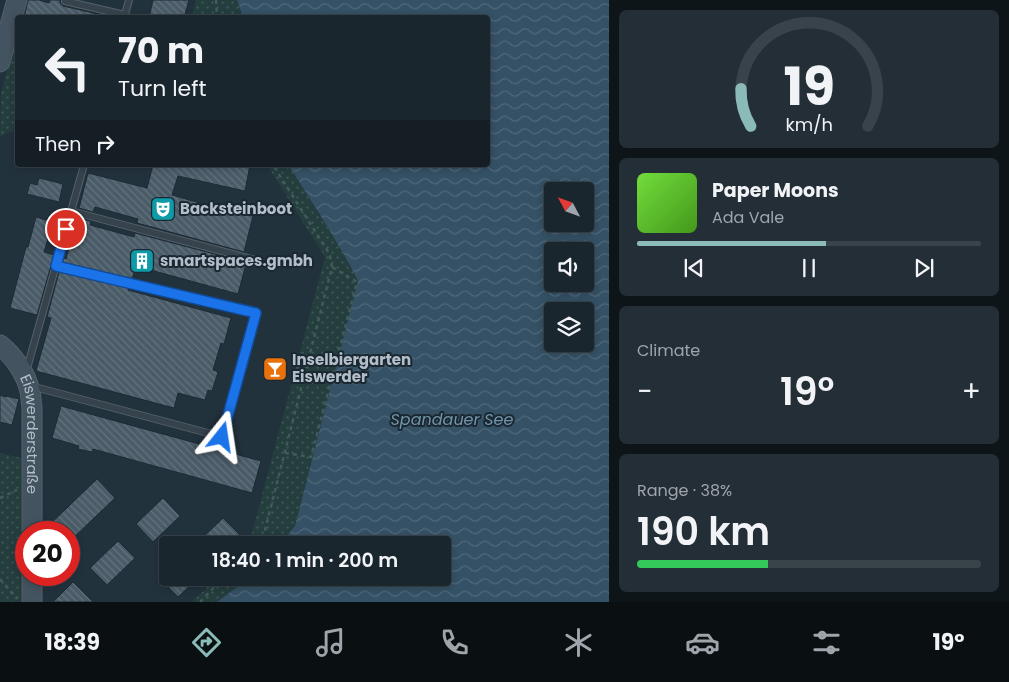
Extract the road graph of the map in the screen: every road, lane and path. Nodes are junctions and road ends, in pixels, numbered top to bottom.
1 (16, 0) edge
2 (129, 0) edge
3 (216, 0) edge
4 (65, 1) dead end
5 (120, 15) edge
6 (124, 15) edge
7 (217, 15) edge
8 (0, 62) edge
9 (83, 167) edge
10 (274, 167) edge
11 (71, 211) junction
12 (259, 261) dead end
13 (56, 266) junction
14 (332, 267) junction
15 (0, 345) edge
16 (26, 380) junction
17 (285, 453) junction
18 (23, 488) dead end
19 (0, 498) edge
20 (32, 521) edge
21 (263, 536) edge
22 (0, 579) edge
23 (32, 586) edge
24 (215, 586) edge
25 (20, 602) edge
26 (32, 602) edge
27 (200, 602) edge

1 - 8 street
2 - 6 lane
3 - 7 path
4 - 5 lane
9 - 11 lane
10 - 14 path
11 - 12 lane
11 - 13 lane
13 - 16 lane
13 - 16 lane
14 - 17 path
14 - 17 path
15 - 16 street, Eiswerderstraße
16 - 20 street, Eiswerderstraße
17 - 21 path
18 - 19 path
22 - 25 path
23 - 26 street
24 - 27 path

